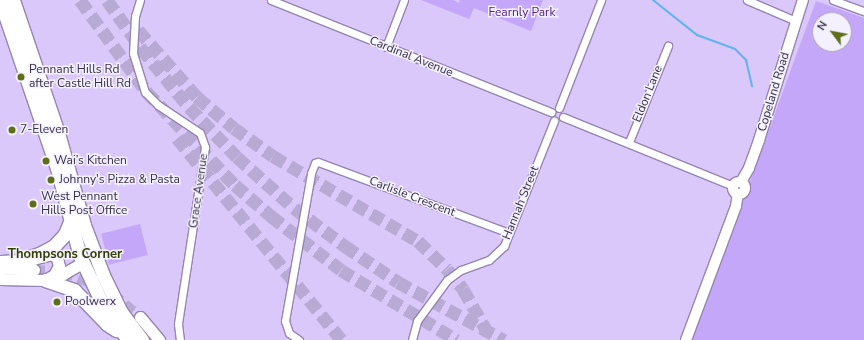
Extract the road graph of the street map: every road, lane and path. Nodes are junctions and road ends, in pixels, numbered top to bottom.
1 (0, 0) edge
2 (13, 0) edge
3 (140, 0) edge
4 (271, 0) edge
5 (404, 0) edge
6 (601, 0) edge
7 (747, 0) edge
8 (803, 0) edge
9 (833, 0) edge
10 (864, 11) edge
11 (796, 21) junction
12 (668, 46) dead end
13 (386, 47) junction
14 (559, 108) junction
15 (551, 112) junction
16 (564, 117) junction
17 (554, 121) junction
18 (629, 142) junction
19 (737, 187) junction
20 (69, 224) junction
21 (84, 225) junction
22 (510, 233) junction
23 (20, 260) junction
24 (0, 261) edge
25 (82, 263) junction
26 (0, 268) edge
27 (34, 270) tunnel mouth
28 (0, 279) edge
29 (45, 280) junction
30 (140, 317) tunnel mouth
31 (125, 337) edge
32 (142, 340) edge
33 (159, 340) edge
34 (180, 340) edge
35 (299, 340) edge
36 (412, 340) edge
37 (686, 340) edge

1 - 20 highway
2 - 21 highway
3 - 34 street, Grace Avenue
4 - 13 street, Cardinal Avenue
5 - 13 street
6 - 14 street
7 - 11 street
8 - 11 main road, Copeland Road
9 - 10 street
11 - 19 main road, Copeland Road
12 - 18 street, Eldon Lane
13 - 15 street, Cardinal Avenue
14 - 15 street
14 - 16 street
15 - 17 street
16 - 17 street
16 - 18 street
17 - 22 street, Hannah Street
18 - 19 street
19 - 37 main road, Copeland Road
20 - 23 highway
20 - 25 highway
21 - 25 highway
21 - 32 highway
22 - 35 street, Carlisle Crescent
22 - 36 street, Hannah Street
23 - 24 main road
23 - 29 main road
25 - 29 main road
25 - 31 highway
26 - 27 main road
28 - 29 main road
29 - 31 highway
30 - 33 main road

